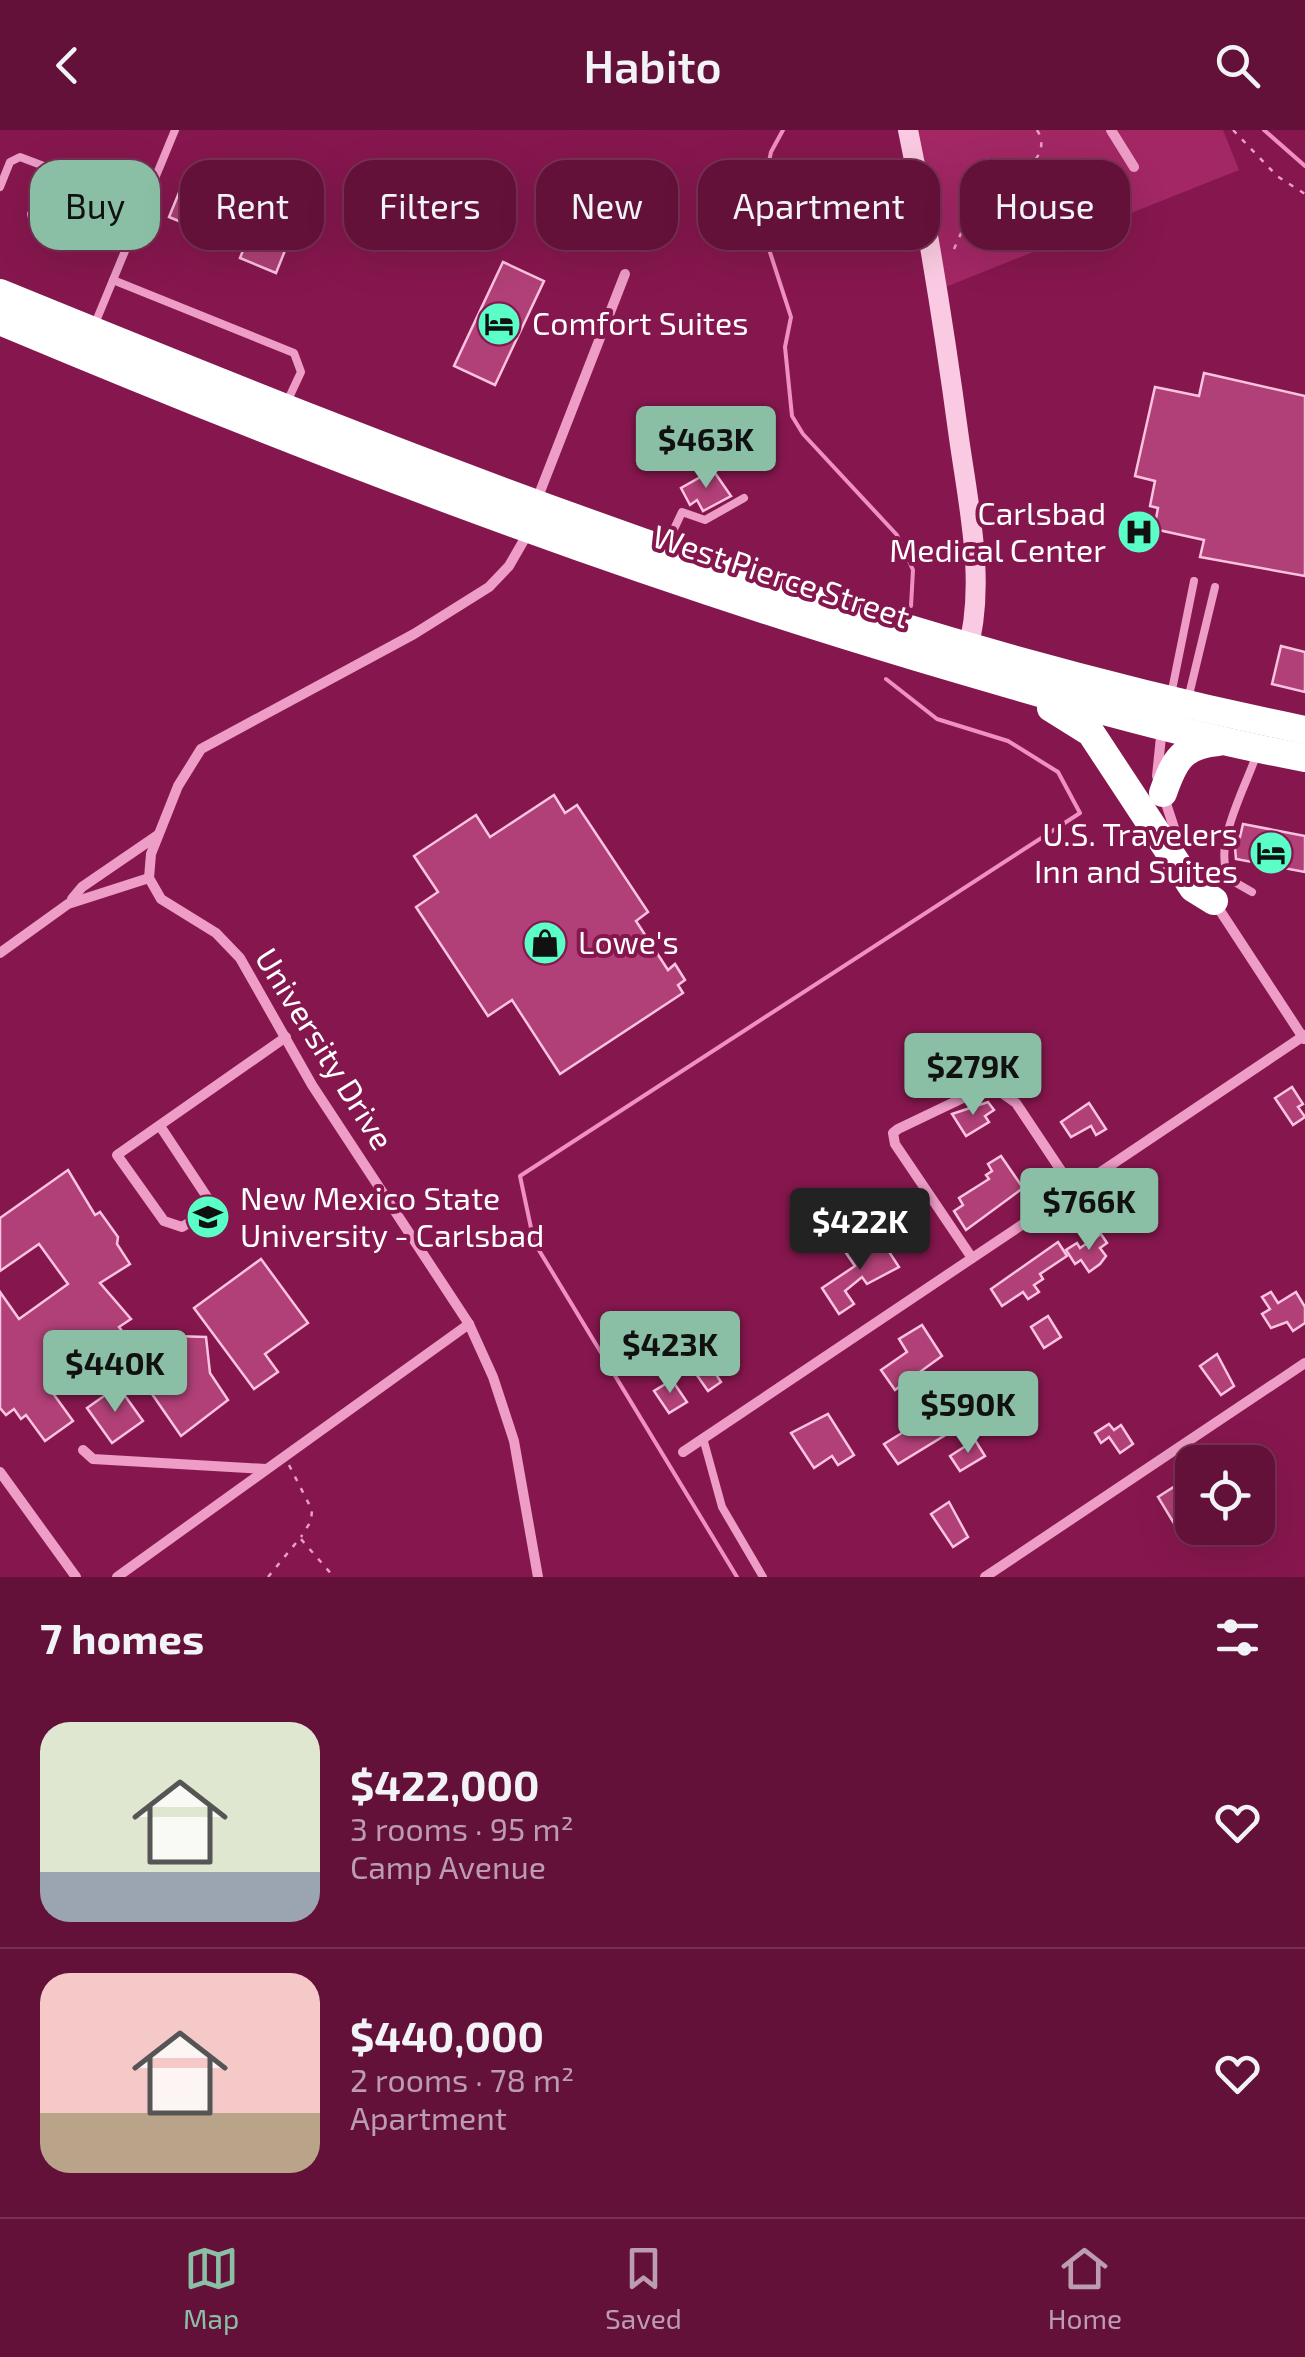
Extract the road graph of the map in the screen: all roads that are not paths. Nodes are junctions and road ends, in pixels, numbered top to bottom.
1 (175, 130) edge
2 (908, 130) edge
3 (1111, 130) edge
4 (30, 161) edge
5 (160, 166) edge
6 (1134, 167) dead end
7 (43, 185) joint
8 (0, 186) edge
9 (125, 250) edge
10 (624, 274) dead end
11 (113, 280) junction
12 (0, 293) edge
13 (0, 321) edge
14 (87, 342) junction
15 (285, 408) junction
16 (744, 498) dead end
17 (532, 518) junction
18 (666, 548) junction
19 (1194, 581) dead end
20 (1216, 587) dead end
21 (965, 658) junction
22 (1020, 689) junction
23 (1178, 701) junction
24 (1169, 728) junction
25 (1305, 730) edge
26 (1224, 741) junction
27 (1258, 748) junction
28 (1305, 758) edge
29 (1163, 793) junction
30 (160, 833) junction
31 (149, 878) junction
32 (1252, 892) dead end
33 (1214, 901) junction
34 (68, 904) junction
35 (0, 952) edge
36 (286, 1037) junction
37 (1304, 1037) edge
38 (160, 1126) junction
39 (1074, 1190) junction
40 (972, 1258) junction
41 (469, 1324) junction
42 (1305, 1362) edge
43 (703, 1438) junction
44 (83, 1450) dead end
45 (683, 1452) dead end
46 (267, 1469) junction
47 (0, 1472) edge
48 (76, 1577) edge
49 (117, 1577) edge
50 (538, 1577) edge
51 (762, 1577) edge
52 (985, 1577) edge

1 - 5 lane
2 - 21 street
3 - 6 street
4 - 8 lane
7 - 7 lane
9 - 11 lane
10 - 17 street
11 - 14 lane
11 - 15 lane
12 - 14 highway, West Pierce Street
13 - 14 highway, West Pierce Street
14 - 15 highway, West Pierce Street
14 - 17 highway, West Pierce Street
15 - 17 highway, West Pierce Street
16 - 18 lane
17 - 18 highway, West Pierce Street
17 - 21 highway, West Pierce Street
17 - 30 street
18 - 21 highway, West Pierce Street
19 - 23 lane
20 - 23 lane
21 - 22 highway, West Pierce Street
21 - 23 highway, West Pierce Street
22 - 24 highway, West Pierce Street
22 - 33 highway
23 - 24 street
23 - 24 street
23 - 25 highway, West Pierce Street
24 - 26 highway, West Pierce Street
24 - 29 street
26 - 27 highway, West Pierce Street
26 - 29 highway
27 - 28 highway, West Pierce Street
27 - 32 lane
29 - 33 street
30 - 31 street
30 - 34 street
31 - 34 street
31 - 36 street, University Drive
33 - 37 street
34 - 35 street
36 - 38 street
36 - 41 street, University Drive
37 - 39 street
38 - 38 street
39 - 40 street
39 - 40 street
40 - 43 street
41 - 46 street
41 - 50 street, University Drive
42 - 52 street
43 - 45 street
43 - 51 lane
44 - 46 street
46 - 49 street
47 - 48 street

